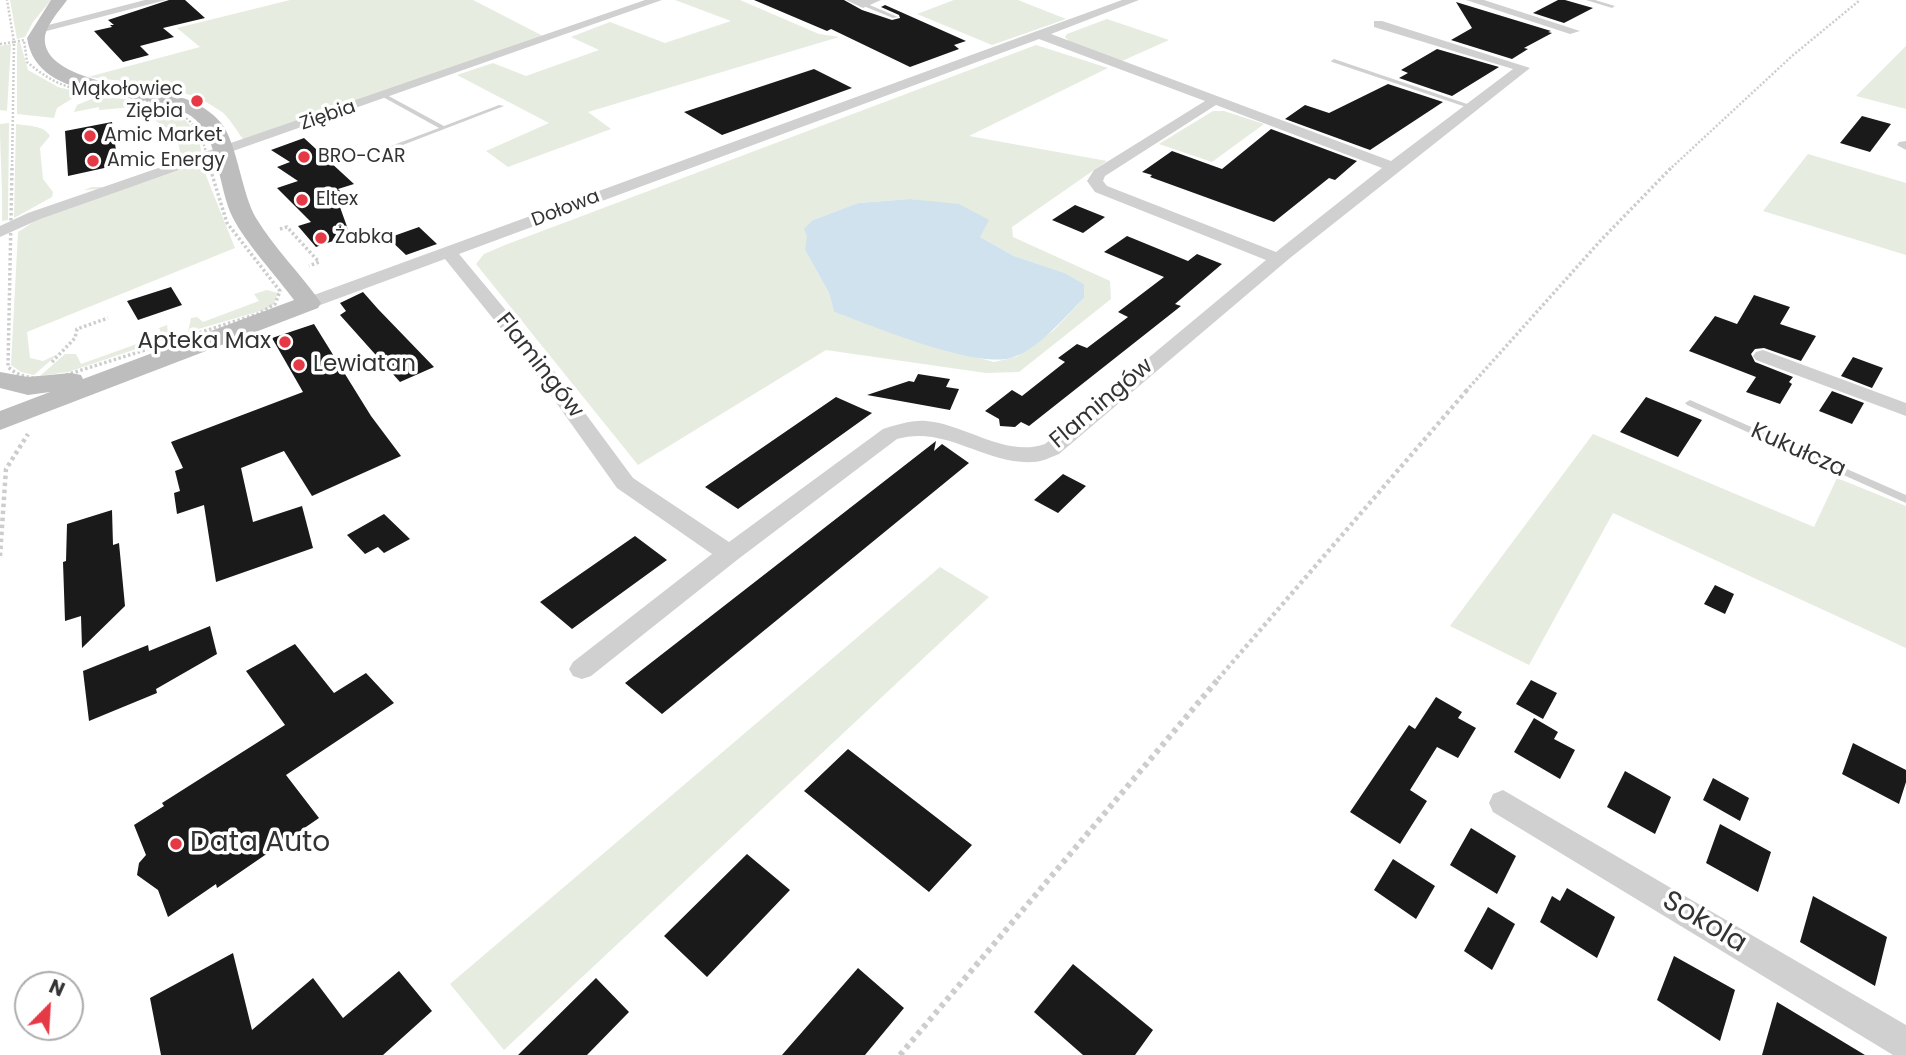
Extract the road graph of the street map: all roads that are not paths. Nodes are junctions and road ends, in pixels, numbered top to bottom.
1 (60, 0) edge
2 (160, 0) edge
3 (656, 0) edge
4 (1472, 0) edge
5 (1590, 0) edge
6 (863, 1) edge
7 (1126, 1) edge
8 (1612, 6) dead end
9 (895, 17) dead end
10 (1378, 24) dead end
11 (1574, 31) dead end
12 (1041, 35) junction
13 (37, 36) junction
14 (1334, 61) dead end
15 (385, 96) junction
16 (1214, 101) junction
17 (500, 106) dead end
18 (1471, 107) junction
19 (444, 128) junction
20 (382, 151) dead end
21 (216, 164) junction
22 (1391, 166) junction
23 (5, 230) edge
24 (448, 252) junction
25 (1276, 258) junction
26 (309, 303) junction
27 (1763, 356) dead end
28 (131, 371) junction
29 (0, 380) edge
30 (1690, 403) dead end
31 (1906, 411) edge
32 (0, 421) edge
33 (1906, 499) edge
34 (729, 554) junction
35 (582, 669) dead end
36 (1503, 803) dead end
37 (1906, 1044) edge

1 - 13 street
2 - 13 street
3 - 15 street, Ziębia
4 - 11 street
5 - 8 lane
6 - 9 lane
7 - 12 street, Dołowa
10 - 18 street, Flamingów
12 - 16 street
12 - 24 street, Dołowa
13 - 21 street
14 - 18 lane
15 - 19 lane
15 - 21 street, Ziębia
16 - 22 street
16 - 25 street
17 - 19 lane
18 - 22 street, Flamingów
19 - 20 lane
21 - 23 street, Ziębia
21 - 26 street
22 - 25 street, Flamingów
24 - 26 street, Dołowa
24 - 34 street, Flamingów
25 - 34 street, Flamingów
26 - 28 street, Dołowa
27 - 31 street
28 - 29 street
28 - 32 street, Dołowa
30 - 33 lane, Kukułcza
34 - 35 street, Flamingów
36 - 37 street, Sokola

